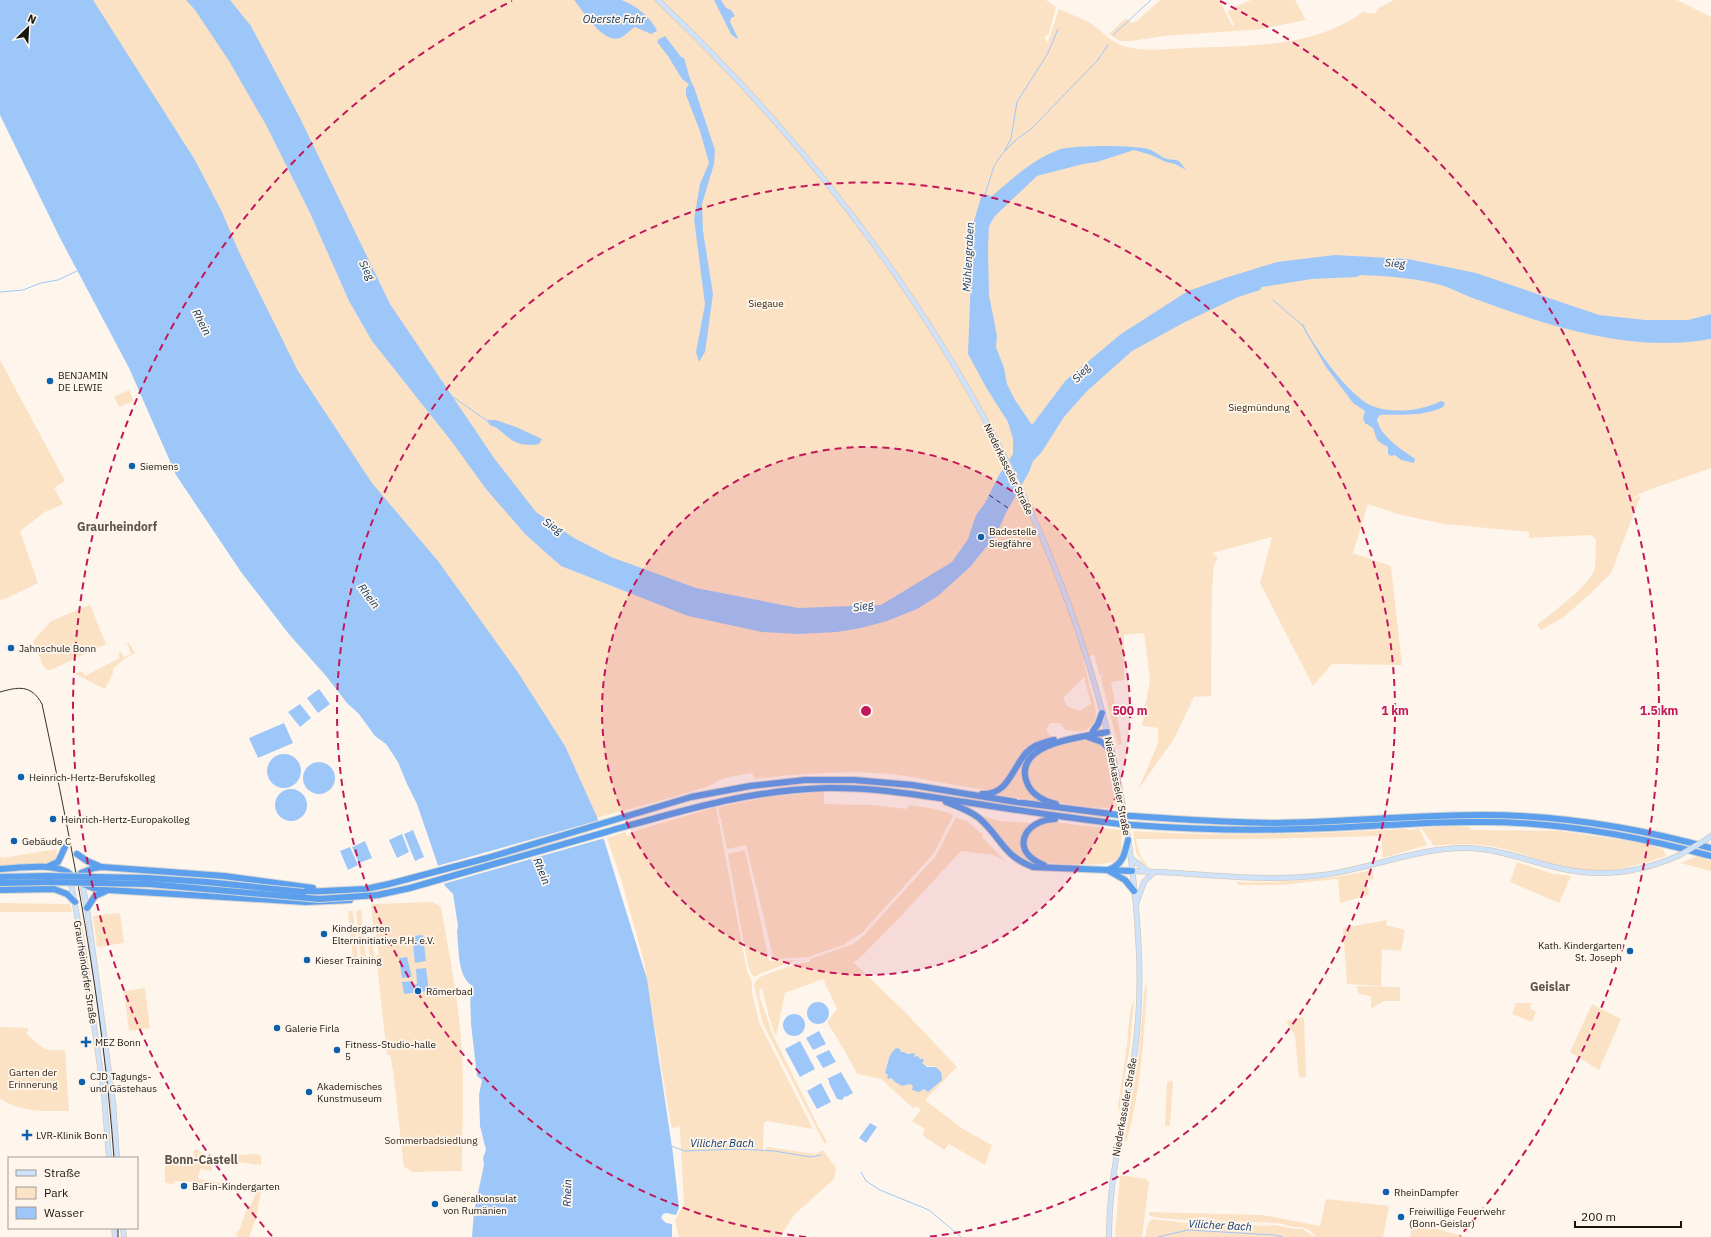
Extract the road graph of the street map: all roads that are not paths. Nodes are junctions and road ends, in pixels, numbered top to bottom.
1 (658, 0) edge
2 (1102, 713) junction
3 (1107, 730) junction
4 (1093, 731) junction
5 (1087, 737) junction
6 (1112, 751) junction
7 (962, 793) junction
8 (915, 794) junction
9 (1083, 812) junction
10 (1071, 819) junction
11 (1709, 837) edge
12 (1128, 840) junction
13 (65, 847) dead end
14 (1711, 848) edge
15 (77, 854) dead end
16 (1711, 856) edge
17 (1131, 858) junction
18 (48, 867) junction
19 (102, 867) junction
20 (1049, 867) junction
21 (0, 869) edge
22 (1108, 870) junction
23 (1132, 871) junction
24 (1151, 872) junction
25 (70, 874) joint
26 (0, 877) edge
27 (76, 878) junction
28 (47, 879) junction
29 (0, 883) edge
30 (83, 884) junction
31 (54, 889) junction
32 (0, 890) edge
33 (108, 890) junction
34 (340, 891) junction
35 (1134, 891) junction
36 (378, 895) junction
37 (75, 902) junction
38 (1135, 907) junction
39 (87, 908) junction
40 (109, 1157) edge
41 (117, 1157) edge
42 (1109, 1237) edge

1 - 2 main road, Niederkasseler Straße
2 - 3 main road, Niederkasseler Straße
2 - 4 highway
3 - 4 highway
3 - 5 highway
3 - 6 main road, Niederkasseler Straße
4 - 7 highway
5 - 6 highway
5 - 9 highway
6 - 12 main road, Niederkasseler Straße
7 - 9 highway
7 - 34 highway
8 - 10 highway
8 - 20 highway
8 - 36 highway
9 - 14 highway, bridge
10 - 16 highway, bridge
10 - 20 highway
11 - 24 main road, bridge
12 - 17 main road, Niederkasseler Straße
12 - 22 highway
13 - 18 highway
15 - 19 highway
17 - 23 main road, Niederkasseler Straße
17 - 24 main road
18 - 21 highway
18 - 25 highway
19 - 27 highway
19 - 34 highway
20 - 22 highway
22 - 23 highway
22 - 35 highway
23 - 24 main road
23 - 35 main road, Niederkasseler Straße
24 - 38 main road
25 - 27 main road
26 - 28 highway
27 - 30 main road
27 - 31 highway
27 - 37 main road, Graurheindorfer Straße
28 - 29 highway
28 - 34 highway, bridge
28 - 36 highway, bridge
30 - 33 highway
30 - 39 main road, Graurheindorfer Straße
31 - 32 highway
31 - 37 highway
33 - 36 highway, bridge
33 - 39 highway
35 - 38 main road, Niederkasseler Straße
37 - 40 main road, Graurheindorfer Straße
38 - 42 main road, Niederkasseler Straße
39 - 41 main road, Graurheindorfer Straße

